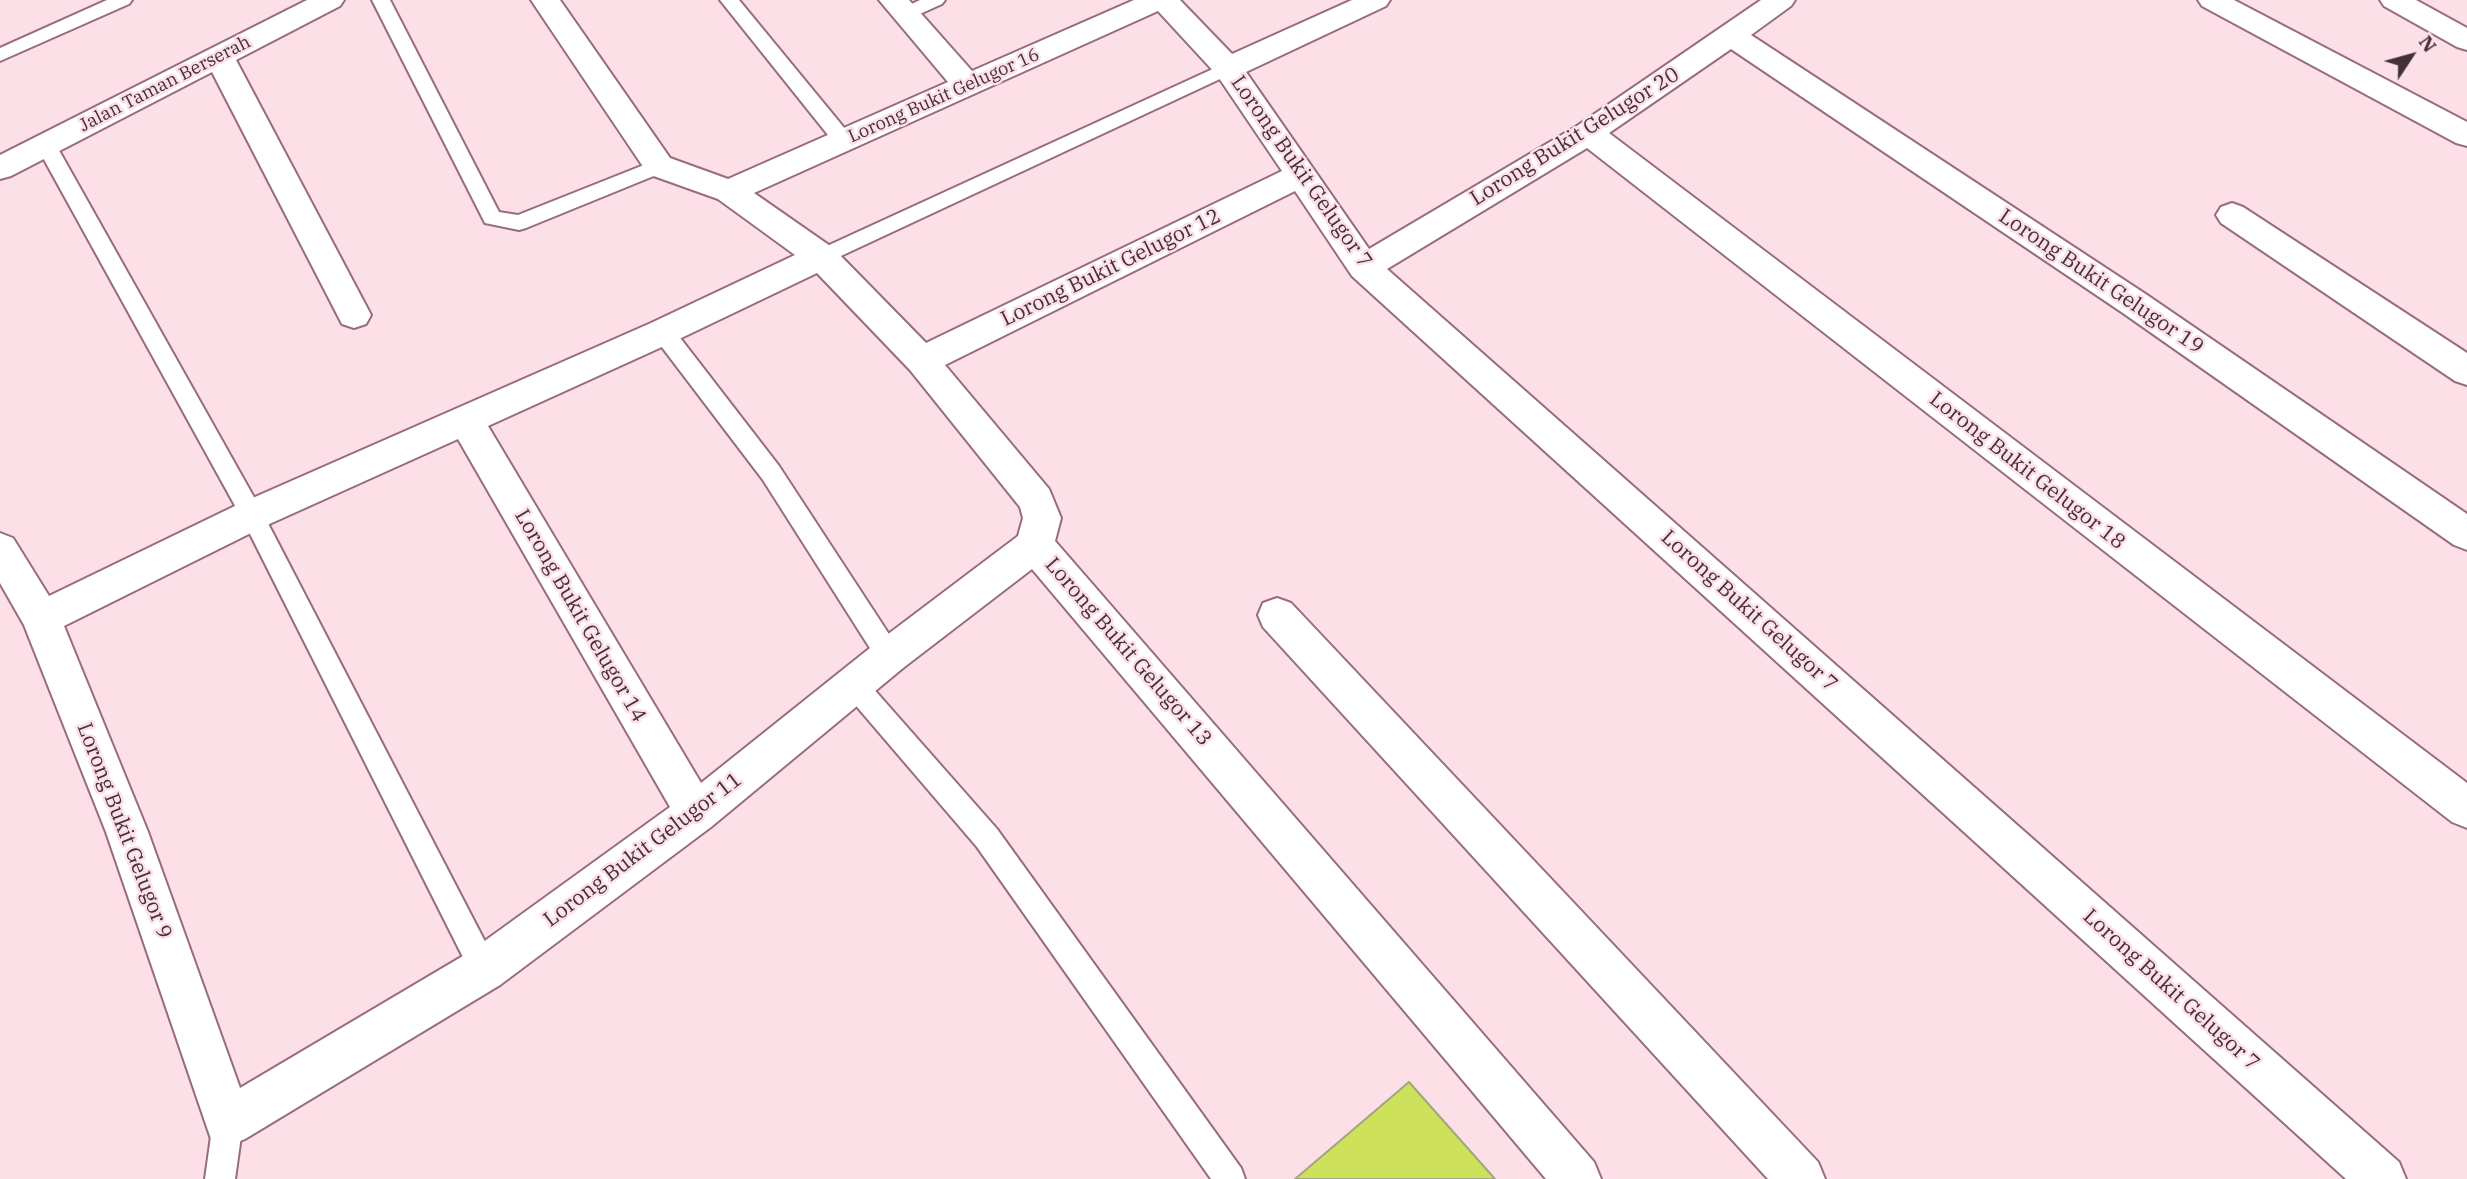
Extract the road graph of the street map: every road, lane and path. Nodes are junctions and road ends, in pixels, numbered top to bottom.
1 (122, 0) edge
2 (330, 0) edge
3 (381, 0) edge
4 (545, 0) edge
5 (729, 0) edge
6 (936, 0) edge
7 (1161, 0) edge
8 (1376, 0) edge
9 (1781, 0) edge
10 (2211, 0) edge
11 (2394, 0) edge
12 (899, 7) edge
13 (1732, 36) junction
14 (2467, 40) edge
15 (0, 55) edge
16 (219, 57) junction
17 (1228, 68) junction
18 (968, 86) junction
19 (1588, 133) junction
20 (2467, 135) edge
21 (843, 140) junction
22 (47, 145) junction
23 (659, 166) junction
24 (0, 168) edge
25 (1300, 175) junction
26 (729, 191) junction
27 (2232, 215) dead end
28 (821, 257) junction
29 (1364, 267) junction
30 (354, 316) dead end
31 (663, 332) junction
32 (922, 361) junction
33 (2467, 370) edge
34 (465, 419) junction
35 (252, 515) junction
36 (2467, 534) edge
37 (1035, 545) junction
38 (0, 549) edge
39 (1277, 615) dead end
40 (41, 618) junction
41 (889, 656) junction
42 (855, 686) junction
43 (2467, 808) edge
44 (696, 813) junction
45 (484, 970) junction
46 (228, 1122) junction
47 (220, 1179) edge
48 (1230, 1179) edge
49 (1577, 1179) edge
50 (1801, 1179) edge
51 (2382, 1179) edge

1 - 15 lane
2 - 16 street, Jalan Taman Berserah
3 - 23 lane
4 - 23 street
5 - 21 lane
6 - 12 lane
7 - 17 street, Lorong Bukit Gelugor 7
7 - 18 street, Lorong Bukit Gelugor 16
8 - 17 street
9 - 13 street, Lorong Bukit Gelugor 20
10 - 20 street
11 - 14 street
12 - 18 street
13 - 19 street, Lorong Bukit Gelugor 20
13 - 36 street, Lorong Bukit Gelugor 19
16 - 22 street, Jalan Taman Berserah
16 - 30 street
17 - 25 street, Lorong Bukit Gelugor 7
17 - 28 lane
18 - 21 street, Lorong Bukit Gelugor 16
19 - 29 street, Lorong Bukit Gelugor 20
19 - 43 street, Lorong Bukit Gelugor 18
21 - 26 street, Lorong Bukit Gelugor 16
22 - 24 street, Jalan Taman Berserah
22 - 35 lane
23 - 26 street, Lorong Bukit Gelugor 13
25 - 29 street, Lorong Bukit Gelugor 7
25 - 32 street, Lorong Bukit Gelugor 12
26 - 28 street, Lorong Bukit Gelugor 13
27 - 33 street
28 - 31 street
28 - 32 street, Lorong Bukit Gelugor 13
29 - 51 street, Lorong Bukit Gelugor 7
31 - 34 street
31 - 41 lane
32 - 37 street, Lorong Bukit Gelugor 13
34 - 35 street
34 - 44 street, Lorong Bukit Gelugor 14
35 - 40 street
35 - 45 lane
37 - 41 street, Lorong Bukit Gelugor 11
37 - 49 street, Lorong Bukit Gelugor 13
38 - 40 street, Lorong Bukit Gelugor 9
39 - 50 street
40 - 46 street, Lorong Bukit Gelugor 9
41 - 42 street, Lorong Bukit Gelugor 11
42 - 44 street, Lorong Bukit Gelugor 11
42 - 48 lane
44 - 45 street, Lorong Bukit Gelugor 11
45 - 46 street, Lorong Bukit Gelugor 11
46 - 47 lane

